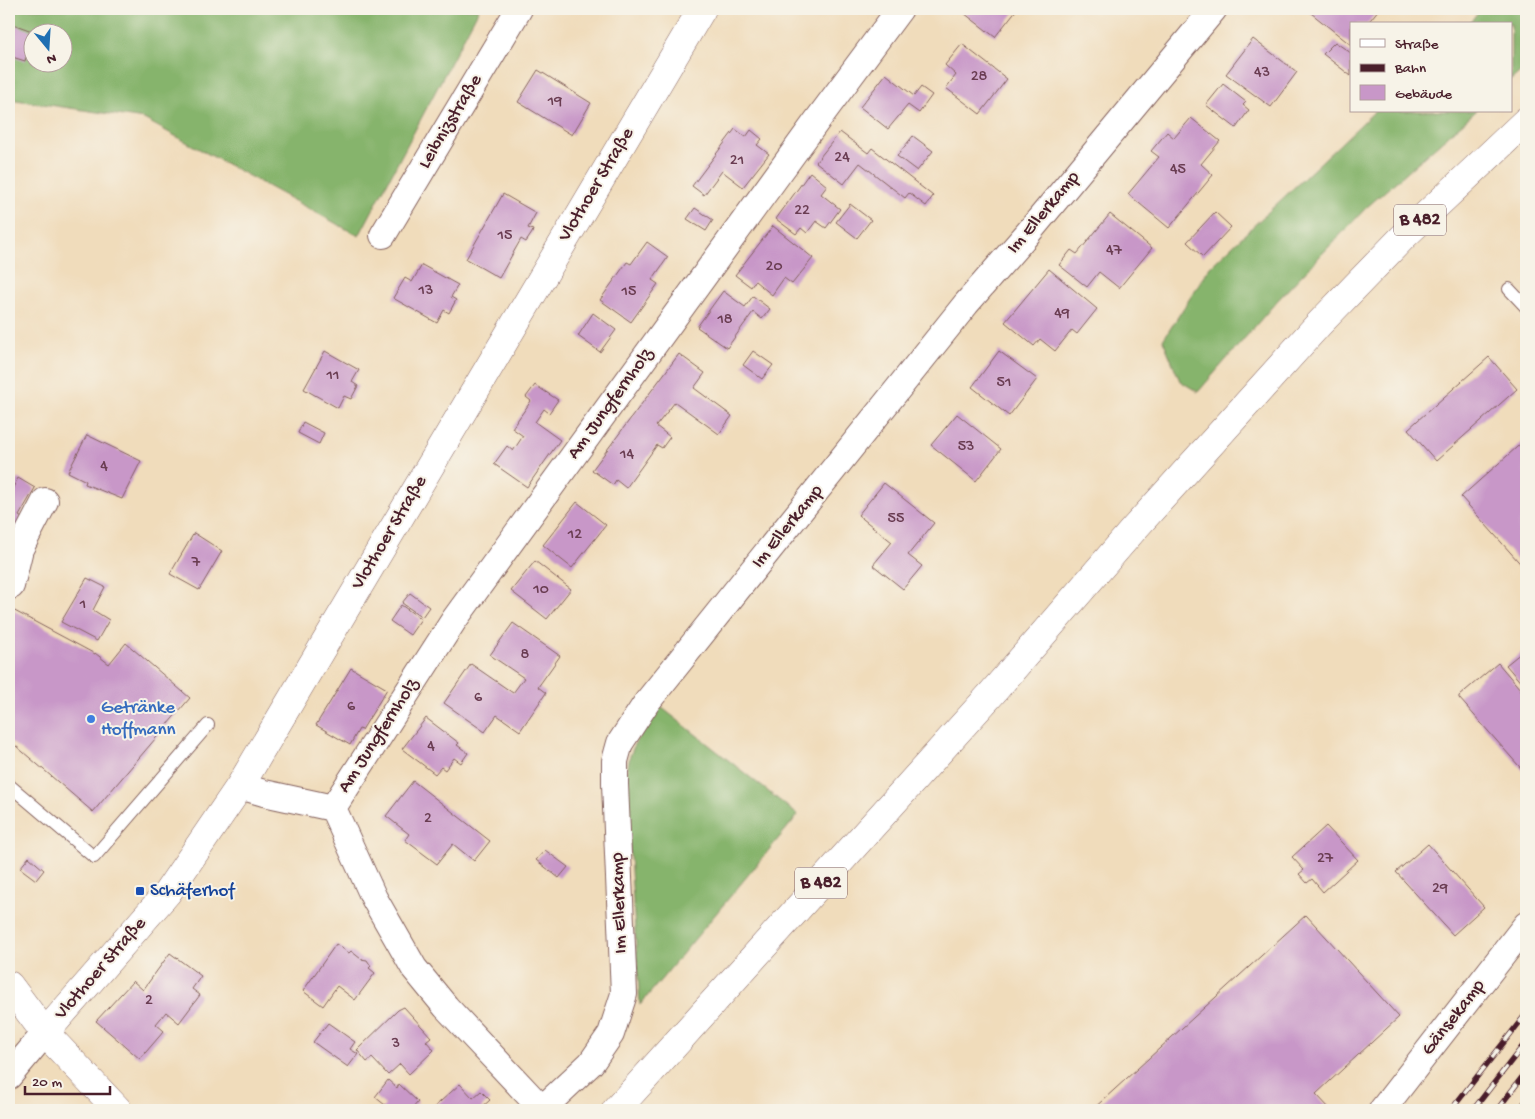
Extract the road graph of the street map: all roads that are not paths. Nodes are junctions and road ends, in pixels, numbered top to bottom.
1 (519, 9) edge
2 (702, 9) edge
3 (900, 9) edge
4 (1214, 9) edge
5 (1526, 121) edge
6 (383, 235) dead end
7 (1509, 289) dead end
8 (1526, 307) edge
9 (45, 501) dead end
10 (9, 586) edge
11 (208, 725) dead end
12 (9, 785) edge
13 (240, 786) junction
14 (333, 808) junction
15 (1526, 925) edge
16 (9, 985) edge
17 (45, 1033) junction
18 (9, 1076) edge
19 (542, 1109) edge
20 (118, 1110) edge
21 (616, 1110) edge
22 (1382, 1110) edge

1 - 6 street, Leibnizstraße
2 - 13 street, Vlothoer Straße
3 - 14 street, Am Jungfernholz
4 - 19 street, Im Ellerkamp
5 - 21 street, B 482
7 - 8 lane
9 - 10 street
11 - 12 lane
13 - 14 street, Am Jungfernholz
13 - 17 street, Vlothoer Straße
14 - 19 street, Am Jungfernholz
15 - 22 street, Gänsekamp
16 - 17 street
17 - 18 street
17 - 20 street

